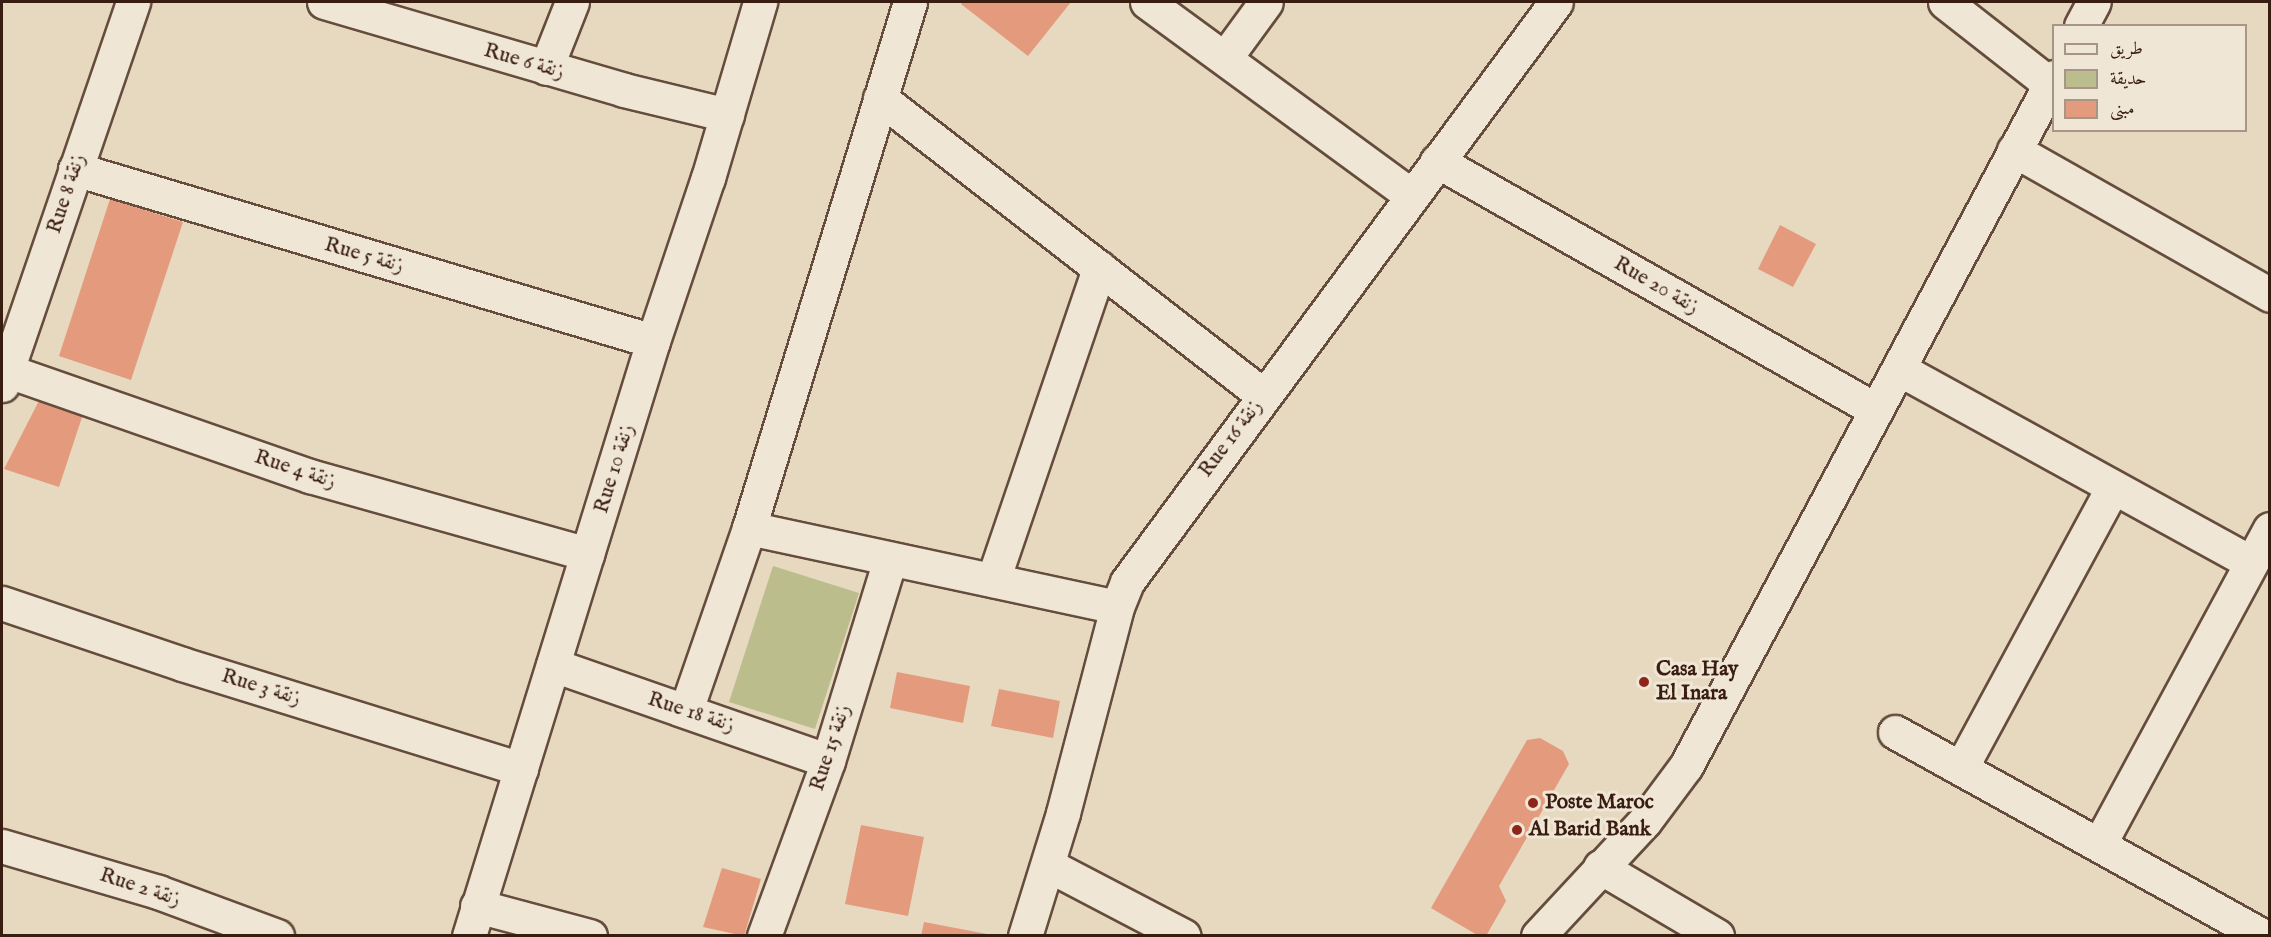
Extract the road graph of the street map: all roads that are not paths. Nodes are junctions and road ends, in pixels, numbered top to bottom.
1 (133, 2) edge
2 (324, 2) edge
3 (572, 2) edge
4 (760, 2) edge
5 (909, 2) edge
6 (1148, 2) edge
7 (1266, 2) edge
8 (1556, 2) edge
9 (1945, 2) edge
10 (2094, 2) edge
11 (2082, 24) edge
12 (1225, 58) junction
13 (546, 68) junction
14 (2052, 81) edge
15 (880, 98) junction
16 (727, 115) junction
17 (2014, 150) junction
18 (1437, 161) junction
19 (75, 169) junction
20 (1412, 196) junction
21 (1099, 268) junction
22 (2270, 294) edge
23 (653, 341) junction
24 (1899, 369) junction
25 (5, 378) edge
26 (1264, 396) junction
27 (1876, 410) junction
28 (2113, 487) junction
29 (749, 528) junction
30 (2270, 530) edge
31 (587, 554) junction
32 (890, 559) junction
33 (2250, 562) junction
34 (993, 580) junction
35 (2, 603) edge
36 (1117, 607) junction
37 (553, 665) junction
38 (686, 710) junction
39 (1896, 732) dead end
40 (828, 760) junction
41 (1961, 768) junction
42 (521, 769) junction
43 (2100, 843) junction
44 (2, 846) edge
45 (1048, 865) junction
46 (1600, 867) junction
47 (473, 921) edge
48 (2226, 927) edge
49 (276, 936) edge
50 (590, 936) edge
51 (764, 936) edge
52 (1025, 936) edge
53 (1184, 936) edge
54 (1538, 936) edge
55 (1717, 936) edge
56 (2263, 936) edge

1 - 19 street, Rue 8 زنقة
2 - 13 street, Rue 6 زنقة
3 - 13 street
4 - 16 street, Rue 10 زنقة
5 - 15 street
6 - 12 street
7 - 12 street
8 - 18 street, Rue 16 زنقة
9 - 14 street
10 - 11 street
12 - 20 street
13 - 16 street, Rue 6 زنقة
14 - 17 street
15 - 21 street
15 - 29 street
16 - 23 street, Rue 10 زنقة
17 - 22 street
17 - 24 street
18 - 20 street, Rue 16 زنقة
18 - 27 street, Rue 20 زنقة
19 - 23 street, Rue 5 زنقة
19 - 25 street, Rue 8 زنقة
20 - 26 street, Rue 16 زنقة
21 - 26 street
21 - 34 street
23 - 31 street, Rue 10 زنقة
24 - 27 street
24 - 28 street
25 - 31 street, Rue 4 زنقة
26 - 36 street, Rue 16 زنقة
27 - 46 street
28 - 33 street
28 - 41 street
29 - 32 street
29 - 38 street
30 - 33 street
31 - 37 street, Rue 10 زنقة
32 - 34 street
32 - 40 street, Rue 15 زنقة
33 - 43 street
34 - 36 street
35 - 42 street, Rue 3 زنقة
36 - 45 street, Rue 16 زنقة
37 - 38 street, Rue 18 زنقة
37 - 42 street, Rue 10 زنقة
38 - 40 street, Rue 18 زنقة
39 - 41 street
40 - 51 street, Rue 15 زنقة
41 - 43 street
42 - 47 street, Rue 10 زنقة
43 - 48 street
44 - 49 street, Rue 2 زنقة
45 - 52 street, Rue 16 زنقة
45 - 53 street
46 - 54 street
46 - 55 street
47 - 50 street
48 - 56 street

